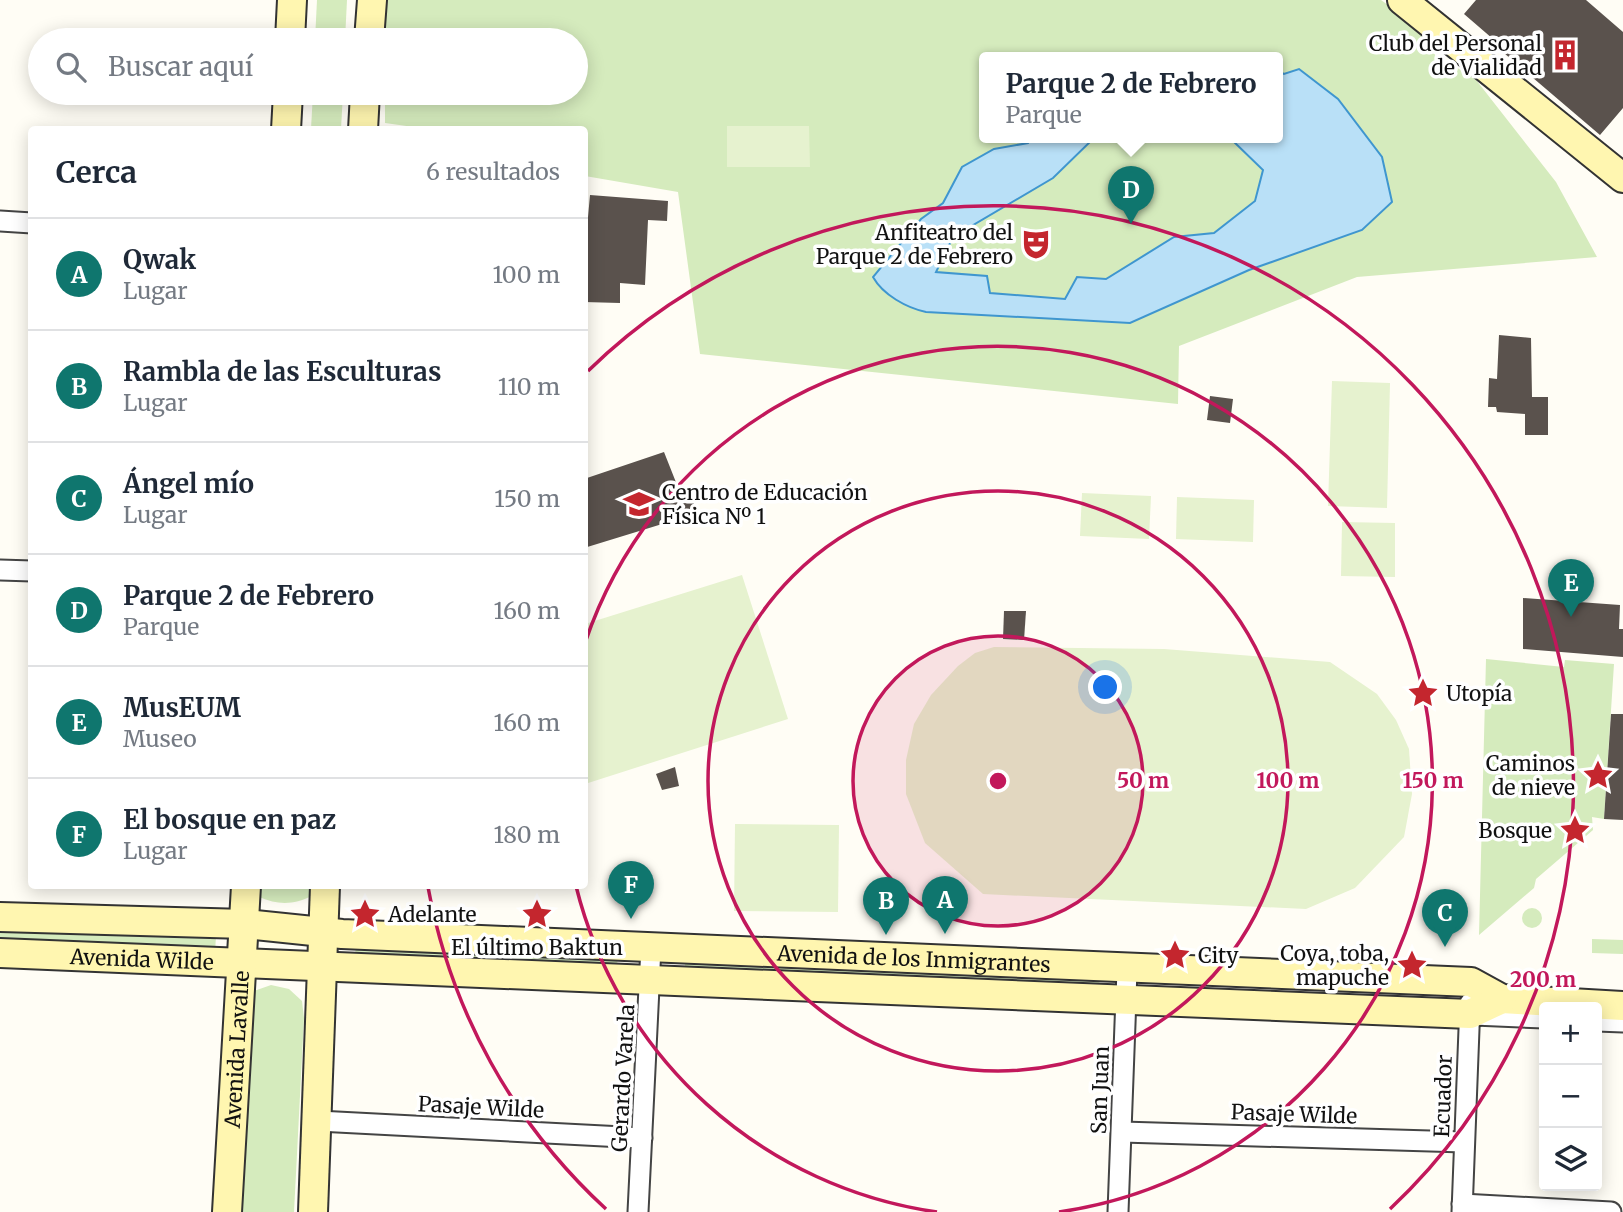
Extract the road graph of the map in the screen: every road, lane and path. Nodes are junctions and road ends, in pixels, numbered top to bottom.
1 (292, 0) edge
2 (372, 0) edge
3 (1402, 0) edge
4 (291, 28) edge
5 (370, 28) edge
6 (287, 105) edge
7 (364, 105) edge
8 (286, 126) edge
9 (363, 126) edge
10 (1623, 178) edge
11 (0, 221) edge
12 (28, 223) edge
13 (0, 570) edge
14 (28, 571) edge
15 (246, 889) edge
16 (325, 889) edge
17 (0, 917) edge
18 (245, 924) junction
19 (323, 930) junction
20 (651, 947) junction
21 (0, 953) edge
22 (242, 964) junction
23 (324, 966) junction
24 (1127, 970) junction
25 (651, 981) junction
26 (1471, 982) junction
27 (1502, 999) junction
28 (1126, 1000) junction
29 (1623, 1006) edge
30 (1470, 1014) junction
31 (1539, 1018) edge
32 (1602, 1021) edge
33 (1623, 1022) edge
34 (318, 1121) junction
35 (1122, 1132) junction
36 (642, 1138) junction
37 (1464, 1142) junction
38 (1462, 1208) edge
39 (227, 1212) edge
40 (313, 1212) edge
41 (638, 1212) edge
42 (1118, 1212) edge
43 (1611, 1212) edge

1 - 4 main road
2 - 5 main road
3 - 10 main road
6 - 8 main road
7 - 9 main road
11 - 12 street
13 - 14 street
15 - 18 main road, Avenida Lavalle
16 - 19 main road
17 - 18 main road, Avenida Wilde
18 - 19 main road, Avenida Wilde
18 - 22 main road, Avenida Lavalle
19 - 20 main road, Avenida de los Inmigrantes
19 - 23 main road
20 - 24 main road, Avenida de los Inmigrantes
20 - 25 street, Gerardo Varela
21 - 22 main road, Avenida Wilde
22 - 23 main road, Avenida Wilde
22 - 39 main road, Avenida Lavalle
23 - 25 main road, Avenida de los Inmigrantes
23 - 34 main road
24 - 26 main road, Avenida de los Inmigrantes
24 - 28 street, San Juan
25 - 28 main road, Avenida de los Inmigrantes
25 - 36 street, Gerardo Varela
26 - 27 main road, Avenida de los Inmigrantes
26 - 30 street, Ecuador
27 - 29 main road, Avenida de los Inmigrantes
27 - 30 main road, Avenida de los Inmigrantes
28 - 30 main road, Avenida de los Inmigrantes
28 - 35 street, San Juan
30 - 31 street, Avenida de los Inmigrantes
30 - 37 street, Ecuador
32 - 33 street
34 - 36 street, Pasaje Wilde
34 - 40 main road
35 - 37 street, Pasaje Wilde
35 - 42 street, San Juan
36 - 41 street, Gerardo Varela
37 - 38 street, Ecuador
38 - 43 street

